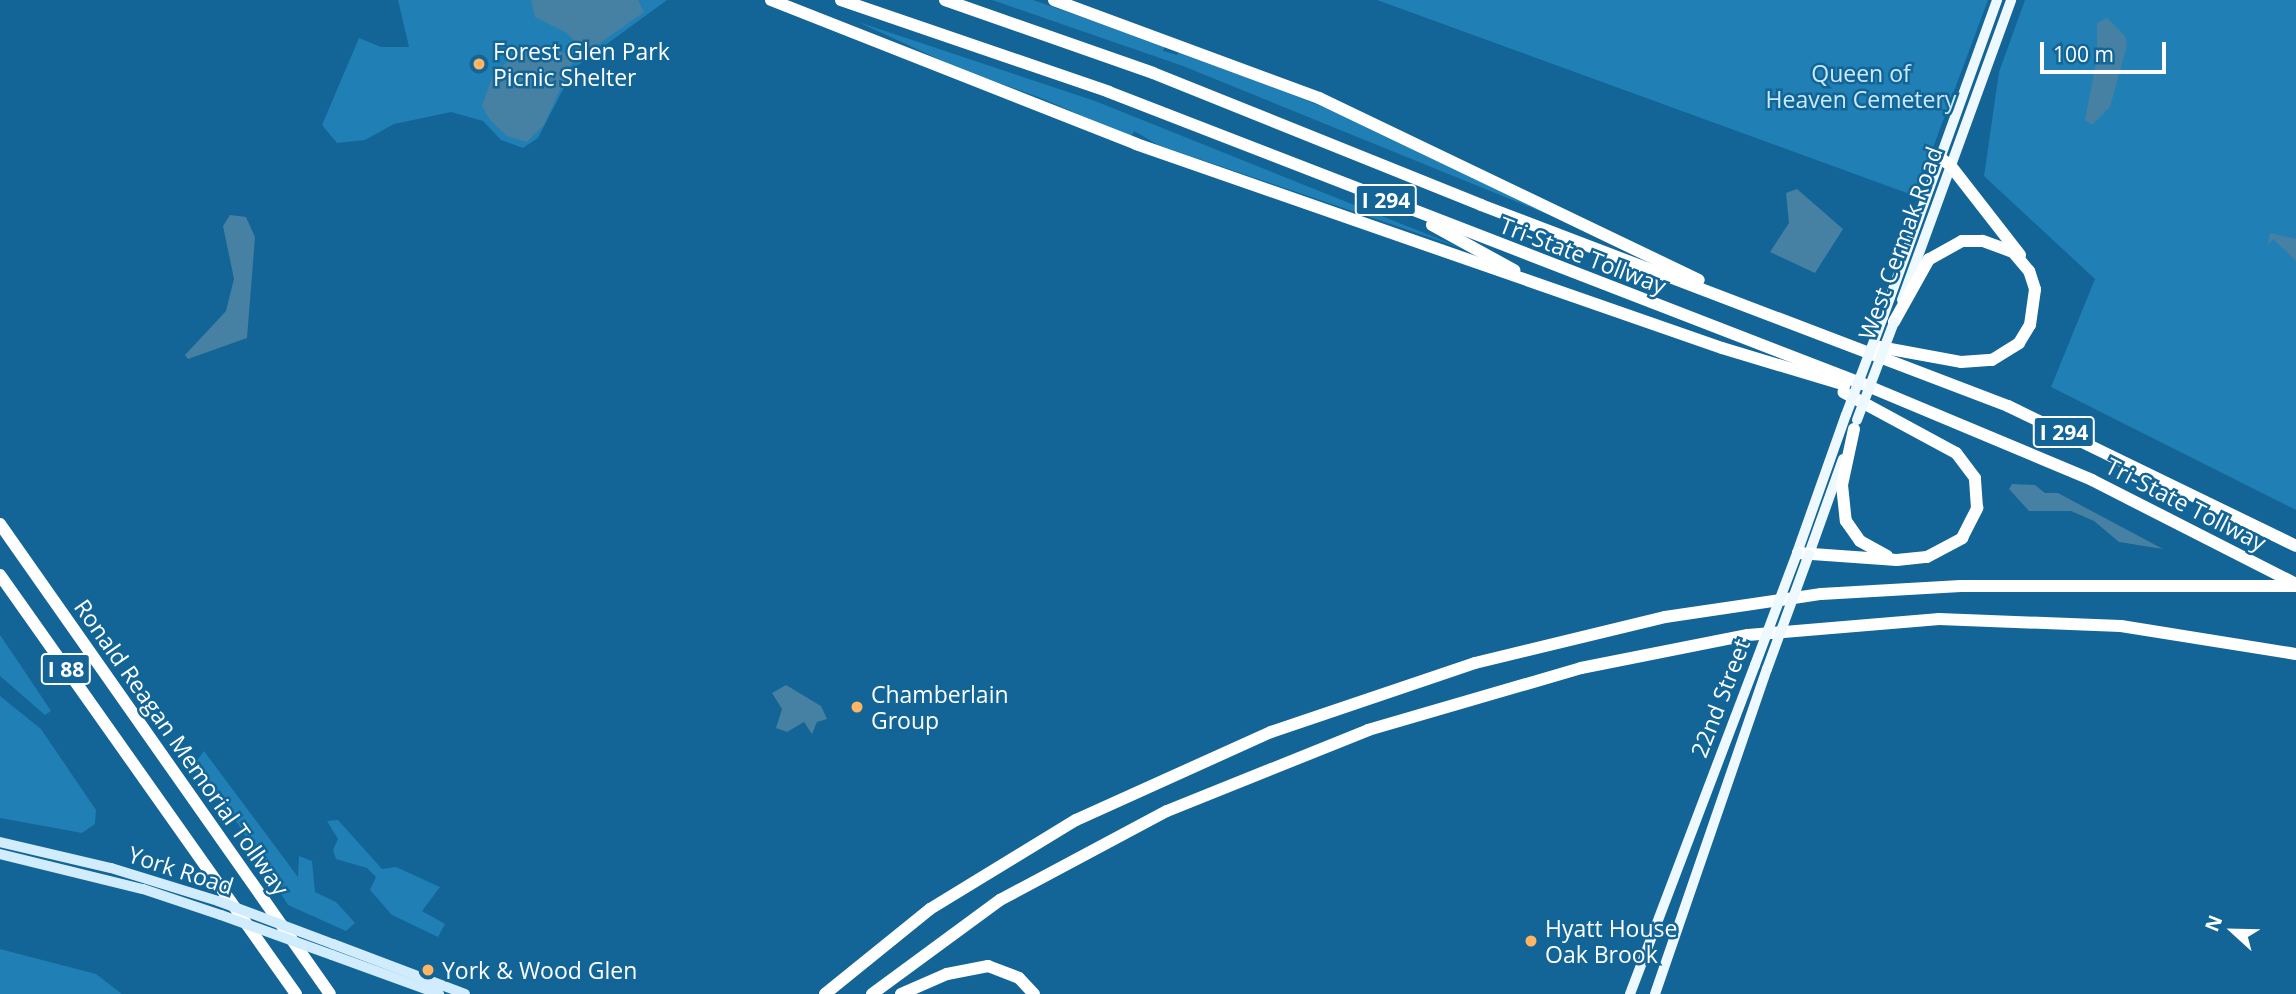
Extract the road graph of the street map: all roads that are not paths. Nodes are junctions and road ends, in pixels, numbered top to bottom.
1 (771, 0) edge
2 (841, 0) edge
3 (945, 0) edge
4 (1054, 0) edge
5 (1997, 0) edge
6 (2011, 0) edge
7 (1945, 162) junction
8 (1408, 209) junction
9 (2029, 271) junction
10 (1567, 295) junction
11 (1759, 309) junction
12 (1888, 319) junction
13 (1824, 334) junction
14 (1795, 371) junction
15 (1928, 411) junction
16 (1846, 415) joint
17 (1856, 424) junction
18 (0, 524) edge
19 (2296, 546) edge
20 (1803, 553) junction
21 (1897, 560) junction
22 (0, 575) edge
23 (2296, 585) edge
24 (2296, 654) edge
25 (0, 842) edge
26 (0, 854) edge
27 (220, 895) junction
28 (332, 949) junction
29 (288, 994) edge
30 (296, 994) edge
31 (330, 994) edge
32 (439, 994) edge
33 (465, 994) edge
34 (825, 994) edge
35 (872, 994) edge
36 (901, 994) edge
37 (1034, 994) edge
38 (1630, 994) edge
39 (1655, 994) edge

1 - 10 highway
2 - 8 highway, Tri-State Tollway / I 294
3 - 11 highway, Tri-State Tollway / I 294
4 - 11 highway
5 - 7 main road, West Cermak Road
6 - 7 main road, West Cermak Road
7 - 9 highway
7 - 12 main road, West Cermak Road
8 - 10 highway
8 - 15 highway, Tri-State Tollway / I 294
9 - 12 highway
9 - 13 highway
10 - 14 highway
11 - 13 highway, Tri-State Tollway / I 294
12 - 16 main road, West Cermak Road, bridge
12 - 17 main road, West Cermak Road, bridge
13 - 19 highway, Tri-State Tollway / I 294
14 - 15 highway
14 - 21 highway
15 - 23 highway, Tri-State Tollway / I 294
16 - 20 main road, 22nd Street
17 - 20 main road, 22nd Street
17 - 21 highway
18 - 31 highway, Ronald Reagan Memorial Tollway / I 88
20 - 21 highway
20 - 38 main road, 22nd Street, bridge
20 - 39 main road, 22nd Street, bridge
22 - 27 highway, I 88
23 - 34 highway
24 - 35 highway
25 - 27 main road, York Road
26 - 28 main road, York Road, bridge
27 - 28 main road, York Road, bridge
27 - 29 highway, I 88
27 - 30 highway, I 88
28 - 32 main road, York Road
28 - 33 main road, York Road
36 - 37 highway

